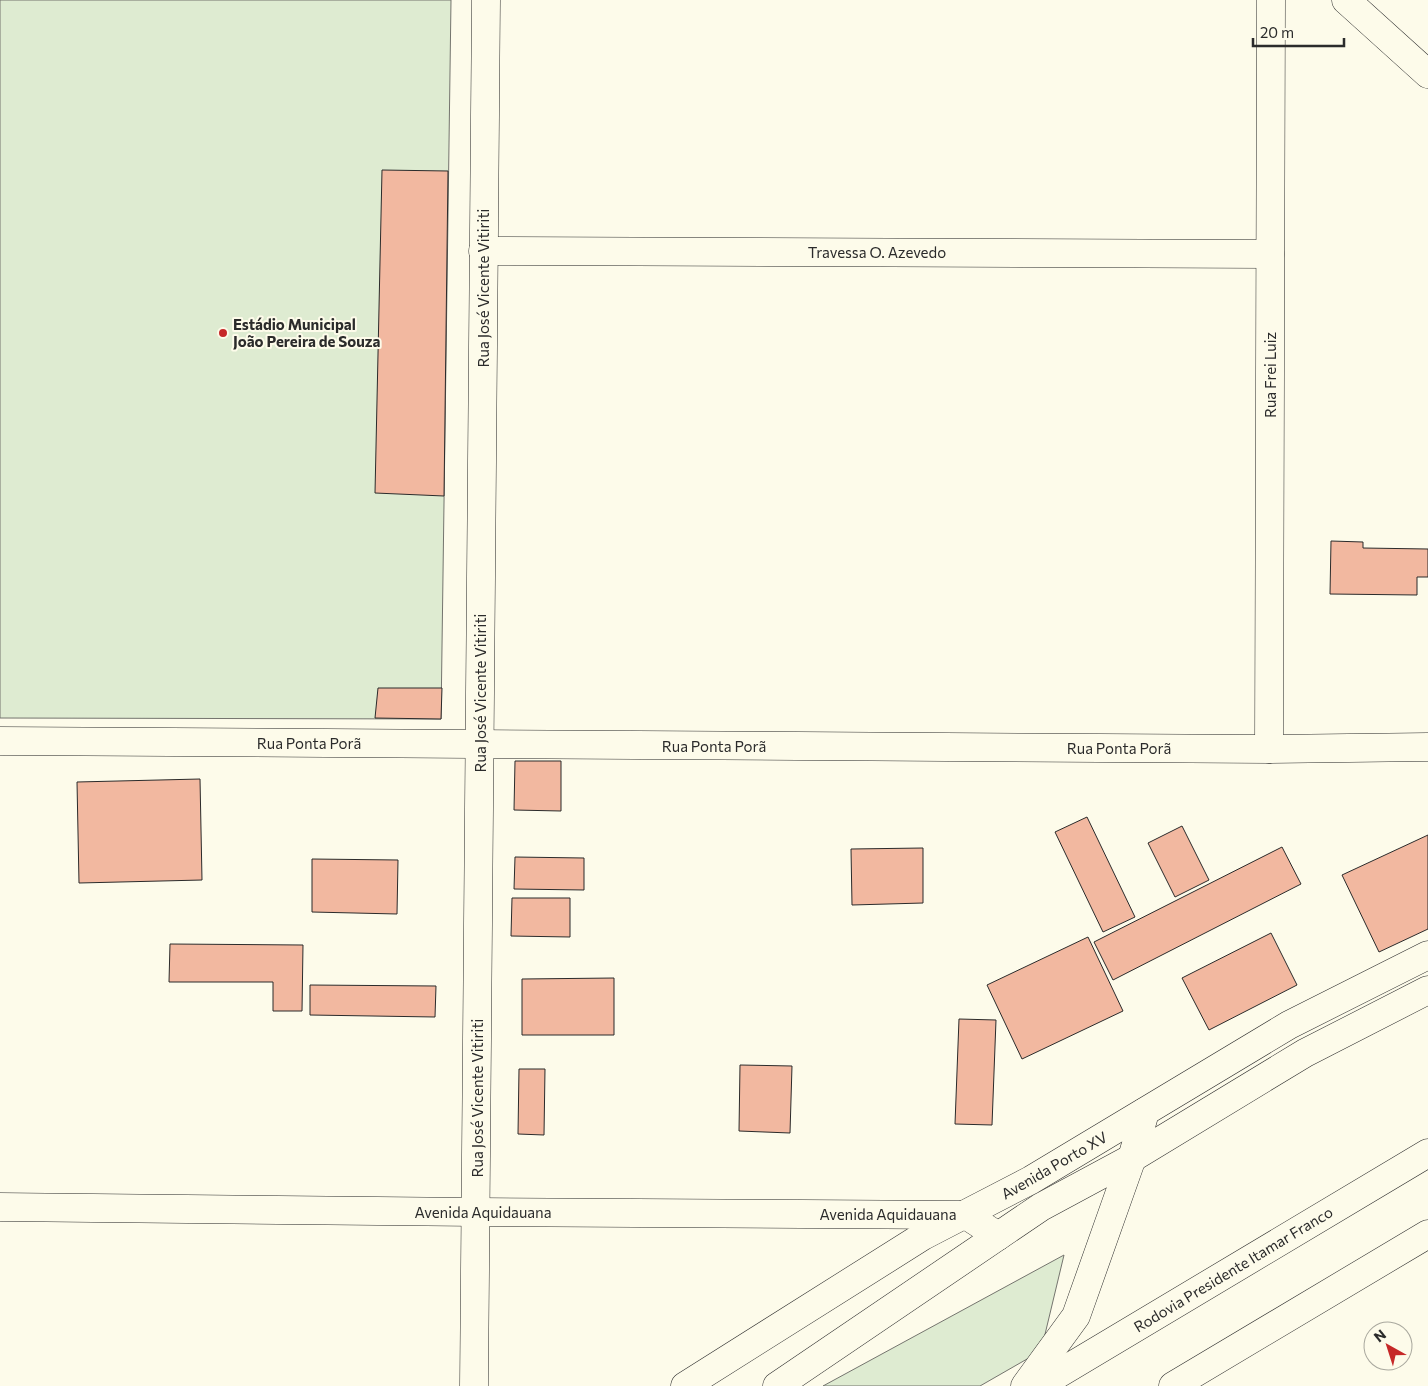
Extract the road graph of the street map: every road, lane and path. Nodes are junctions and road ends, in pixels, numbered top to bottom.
1 (486, 0) edge
2 (1271, 0) edge
3 (1346, 0) edge
4 (1426, 69) edge
5 (484, 251) junction
6 (1270, 254) junction
7 (0, 740) edge
8 (480, 744) junction
9 (1428, 747) edge
10 (1269, 749) junction
11 (1428, 955) edge
12 (1428, 990) edge
13 (1145, 1112) junction
14 (1428, 1153) edge
15 (1132, 1158) junction
16 (0, 1207) edge
17 (476, 1212) junction
18 (966, 1214) junction
19 (1428, 1234) edge
20 (998, 1236) junction
21 (699, 1382) edge
22 (474, 1386) edge
23 (777, 1386) edge
24 (1025, 1386) edge
25 (1038, 1386) edge
26 (1173, 1386) edge

1 - 5 main road, Rua José Vicente Vitiriti
2 - 6 main road, Rua Frei Luiz
3 - 4 main road
5 - 6 main road, Travessa O. Azevedo
5 - 8 main road, Rua José Vicente Vitiriti
6 - 10 main road, Rua Frei Luiz
7 - 8 main road, Rua Ponta Porã
8 - 10 main road, Rua Ponta Porã
8 - 17 main road, Rua José Vicente Vitiriti
9 - 10 main road, Rua Ponta Porã
11 - 13 main road, Avenida Porto XV
12 - 15 main road, Avenida Porto XV
13 - 15 main road
13 - 18 main road, Avenida Porto XV
14 - 25 main road, Rodovia Presidente Itamar Franco
15 - 20 main road, Avenida Porto XV
15 - 24 main road
16 - 17 main road, Avenida Aquidauana
17 - 18 main road, Avenida Aquidauana
17 - 22 main road, Rua José Vicente Vitiriti
18 - 20 main road
18 - 21 main road, Avenida Porto XV
19 - 26 main road
20 - 23 main road, Avenida Porto XV

